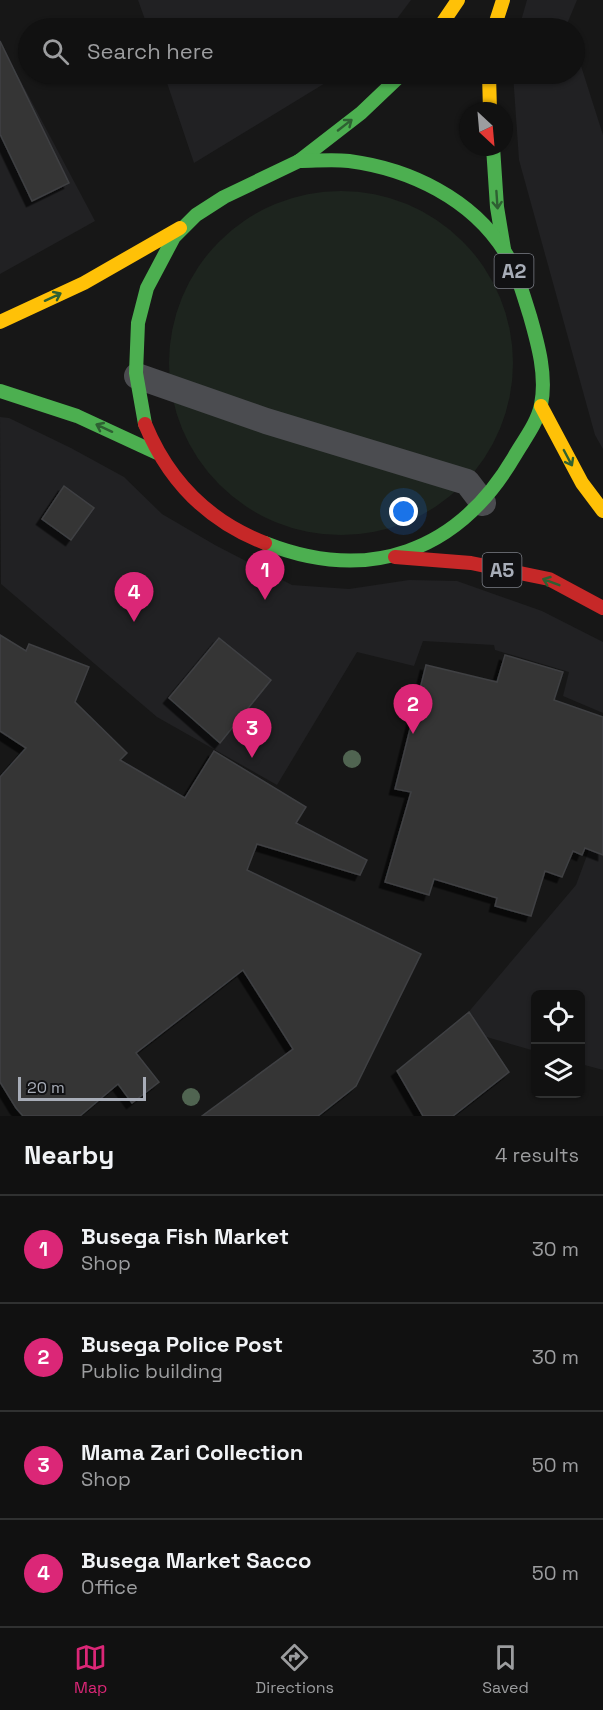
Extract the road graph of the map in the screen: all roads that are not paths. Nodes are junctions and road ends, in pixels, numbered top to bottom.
1 (458, 0) edge
2 (503, 0) edge
3 (446, 18) edge
4 (497, 18) edge
5 (391, 84) edge
6 (489, 84) edge
7 (490, 102) edge
8 (494, 156) edge
9 (299, 161) junction
10 (180, 228) junction
11 (504, 252) junction
12 (0, 322) edge
13 (137, 376) junction
14 (0, 391) edge
15 (541, 406) junction
16 (157, 453) junction
17 (483, 503) junction
18 (603, 511) edge
19 (394, 556) junction
20 (603, 608) edge

1 - 3 main road
2 - 4 main road
9 -> 5 main road, A2
6 - 7 main road
8 -> 11 main road, A2
9 - 10 main road, A2
9 - 11 main road, A2
12 -> 10 main road, A2
10 - 13 main road, A2
11 - 15 main road, A2
13 - 16 main road, A2
13 - 17 lane
16 -> 14 main road
15 - 17 main road, A2
15 -> 18 main road
16 - 19 main road, A2
17 - 19 main road, A2
20 -> 19 main road, A5

